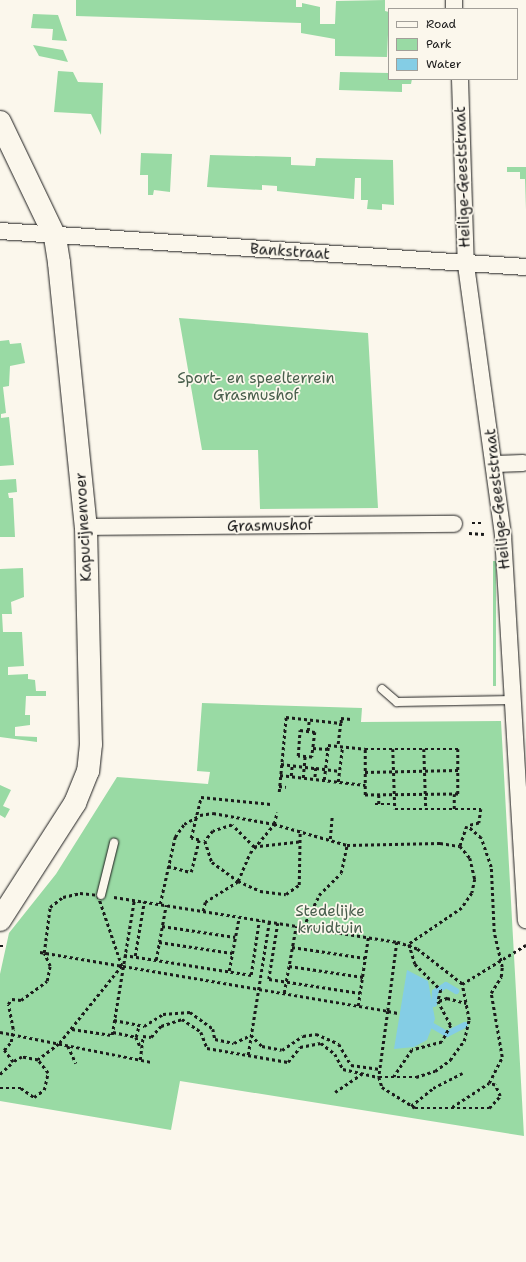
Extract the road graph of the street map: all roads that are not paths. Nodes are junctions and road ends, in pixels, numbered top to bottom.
1 (460, 80) edge
2 (0, 122) edge
3 (0, 231) edge
4 (55, 237) junction
5 (466, 265) junction
6 (526, 268) edge
7 (523, 463) dead end
8 (496, 464) junction
9 (454, 524) dead end
10 (86, 527) junction
11 (382, 689) dead end
12 (514, 700) junction
13 (114, 843) dead end
14 (100, 895) road end
15 (0, 920) edge
16 (526, 920) edge

1 - 5 street, Heilige-Geeststraat
2 - 4 street, Kapucijnenvoer
3 - 4 street, Bankstraat
4 - 5 street, Bankstraat
4 - 10 street, Kapucijnenvoer
5 - 6 street, Bankstraat
5 - 8 street, Heilige-Geeststraat
7 - 8 street
8 - 12 street, Heilige-Geeststraat
9 - 10 street, Grasmushof
10 - 15 street, Kapucijnenvoer
11 - 12 lane
12 - 16 street, Heilige-Geeststraat
13 - 14 lane

